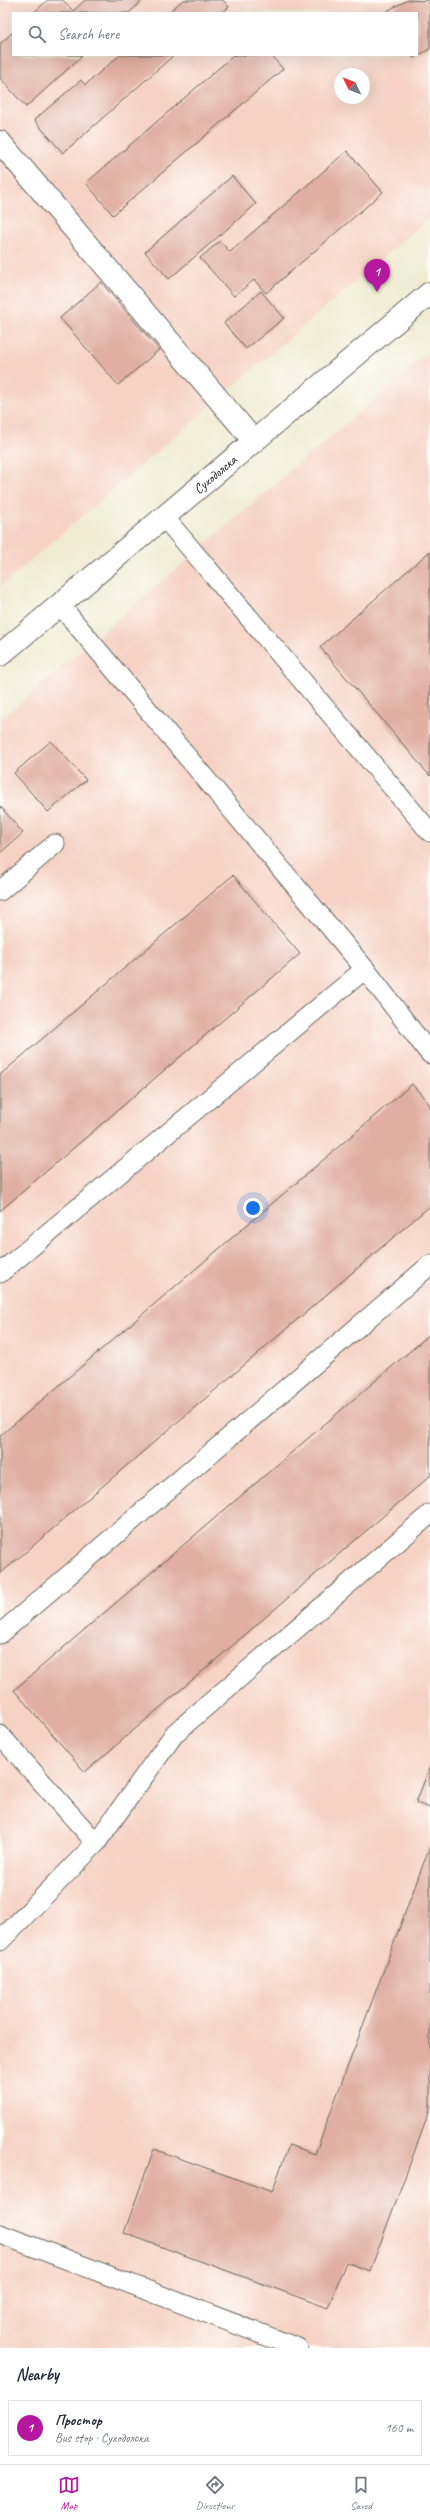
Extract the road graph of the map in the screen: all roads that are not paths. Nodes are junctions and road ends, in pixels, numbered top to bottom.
1 (0, 142) edge
2 (430, 293) edge
3 (254, 441) junction
4 (164, 517) junction
5 (60, 605) junction
6 (0, 655) edge
7 (430, 832) edge
8 (55, 844) dead end
9 (0, 891) edge
10 (365, 969) junction
11 (430, 1054) edge
12 (430, 1265) edge
13 (0, 1273) edge
14 (430, 1514) edge
15 (0, 1634) edge
16 (0, 1735) edge
17 (96, 1843) junction
18 (0, 1941) edge
19 (0, 2234) edge
20 (298, 2348) edge

1 - 3 street
2 - 3 street, Суходолска
3 - 4 street, Суходолска
4 - 5 street, Суходолска
4 - 7 lane
5 - 6 street, Суходолска
5 - 10 lane
8 - 9 lane
10 - 11 lane
10 - 13 lane
12 - 15 lane
14 - 17 lane
16 - 17 lane
17 - 18 lane
19 - 20 lane

